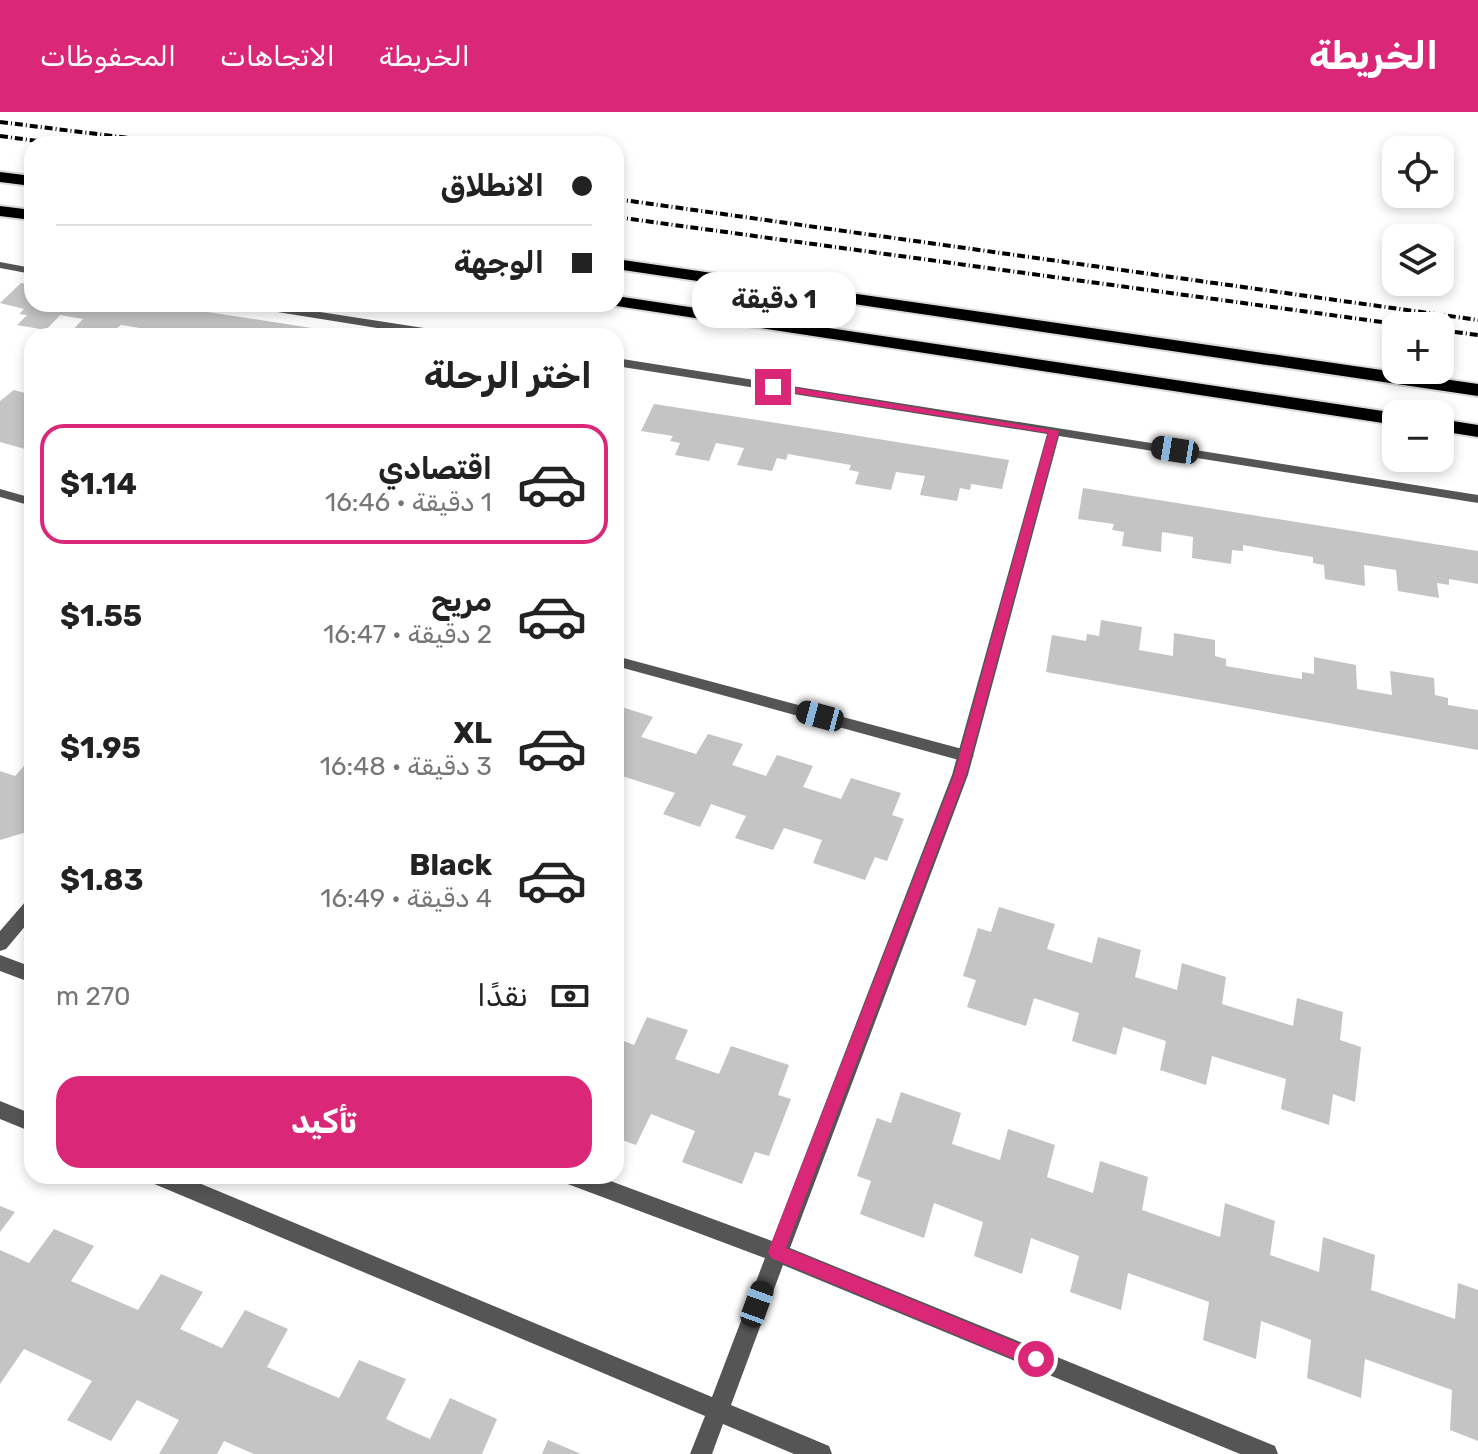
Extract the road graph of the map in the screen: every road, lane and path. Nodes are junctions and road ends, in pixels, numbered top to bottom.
1 (0, 177) edge
2 (24, 180) edge
3 (0, 211) edge
4 (24, 214) edge
5 (0, 265) edge
6 (624, 265) edge
7 (24, 270) edge
8 (624, 302) edge
9 (297, 312) edge
10 (399, 328) edge
11 (624, 363) edge
12 (1478, 390) edge
13 (1382, 417) edge
14 (1454, 427) edge
15 (1054, 431) junction
16 (1478, 431) edge
17 (0, 493) edge
18 (1478, 499) edge
19 (24, 500) edge
20 (624, 663) edge
21 (966, 756) junction
22 (24, 916) edge
23 (0, 944) edge
24 (0, 963) edge
25 (24, 972) edge
26 (0, 1110) edge
27 (24, 1120) edge
28 (178, 1184) edge
29 (593, 1184) edge
30 (776, 1252) junction
31 (718, 1409) junction
32 (701, 1454) edge
33 (821, 1454) edge
34 (1267, 1454) edge

1 - 2 highway
3 - 4 highway
5 - 7 street
6 - 12 highway
8 - 13 highway
9 - 10 street
11 - 15 street
14 - 16 highway
15 - 18 street
15 - 21 street
17 - 19 street
20 - 21 street
21 - 30 street
22 - 23 street
24 - 25 street
26 - 27 street
28 - 31 street
29 - 30 street
30 - 31 street
30 - 34 street
31 - 32 street
31 - 33 street

